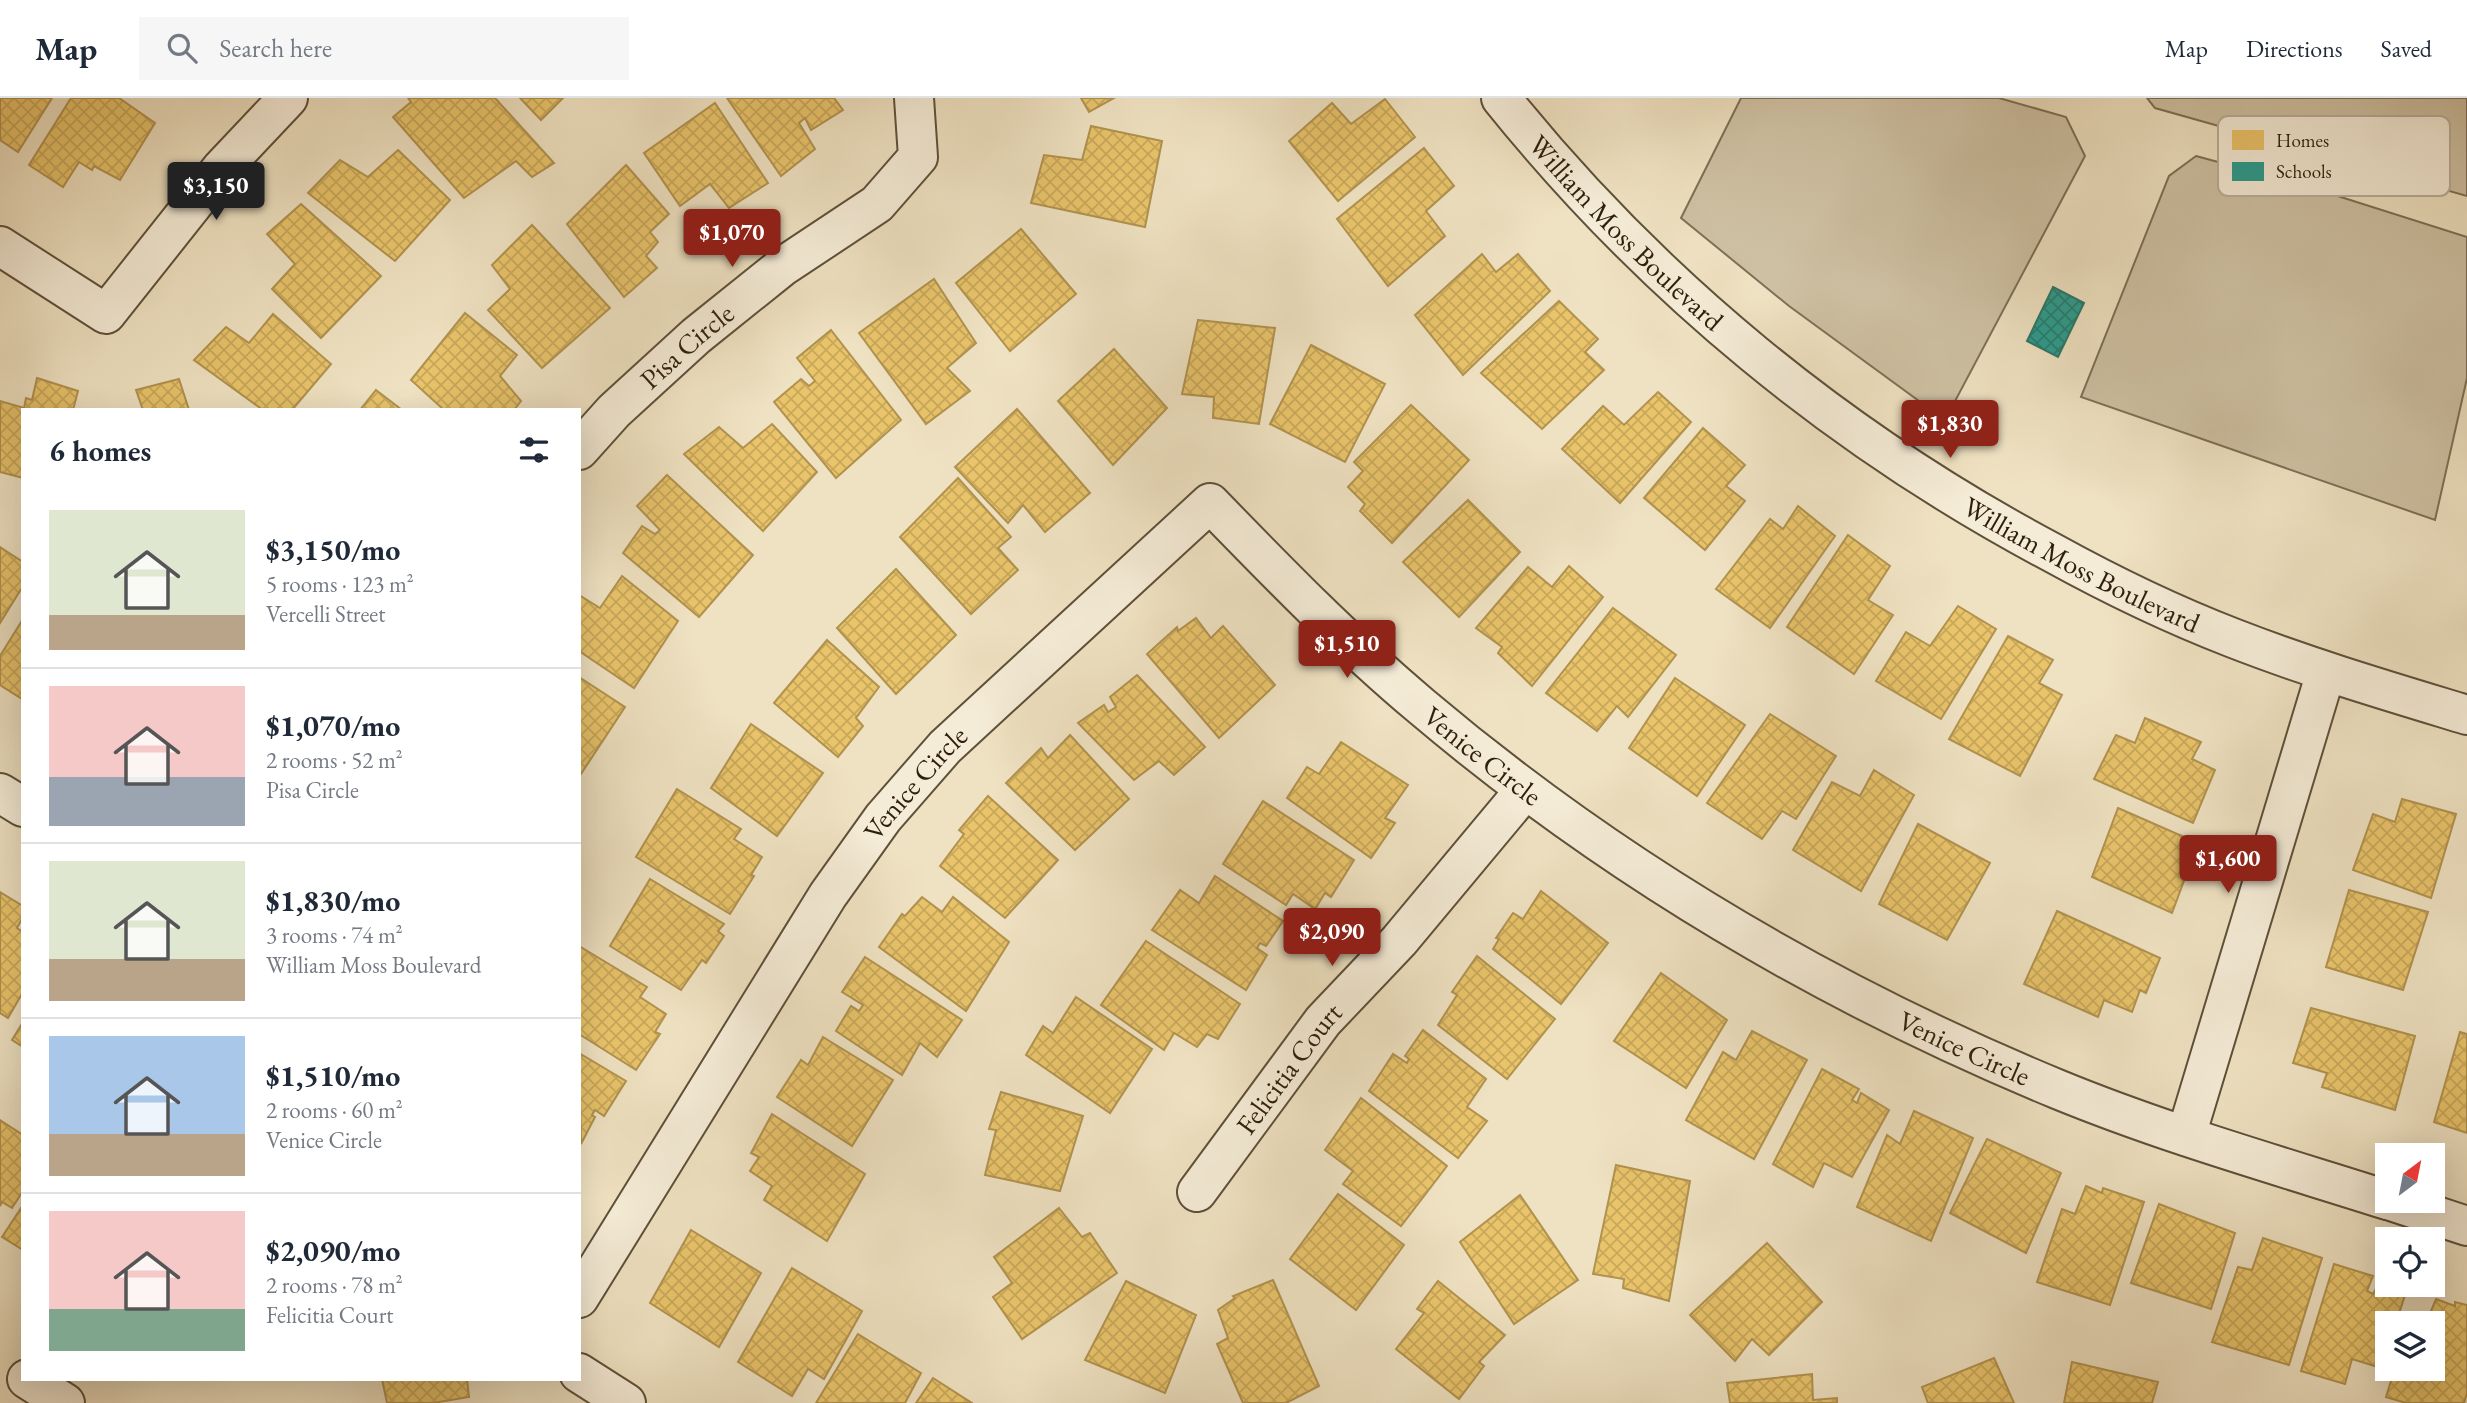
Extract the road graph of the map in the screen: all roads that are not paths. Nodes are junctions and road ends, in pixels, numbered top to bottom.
1 (288, 98) edge
2 (914, 98) edge
3 (1500, 98) edge
4 (0, 247) edge
5 (581, 448) edge
6 (2326, 672) junction
7 (2467, 715) edge
8 (1525, 790) junction
9 (0, 793) edge
10 (21, 806) edge
11 (2186, 1136) junction
12 (1197, 1192) dead end
13 (2375, 1196) edge
14 (2428, 1213) edge
15 (2467, 1226) edge
16 (581, 1295) edge
17 (0, 1362) edge
18 (581, 1374) edge
19 (21, 1375) edge
20 (30, 1381) edge
21 (65, 1403) edge
22 (626, 1403) edge

1 - 4 street
2 - 5 street, Pisa Circle
3 - 6 street, William Moss Boulevard
6 - 7 street, William Moss Boulevard
6 - 11 street
8 - 11 street, Venice Circle
8 - 12 street, Felicitia Court
8 - 16 street, Venice Circle
9 - 10 street
11 - 13 street, Venice Circle
14 - 15 street, Venice Circle
17 - 19 street
18 - 22 street
20 - 21 street

